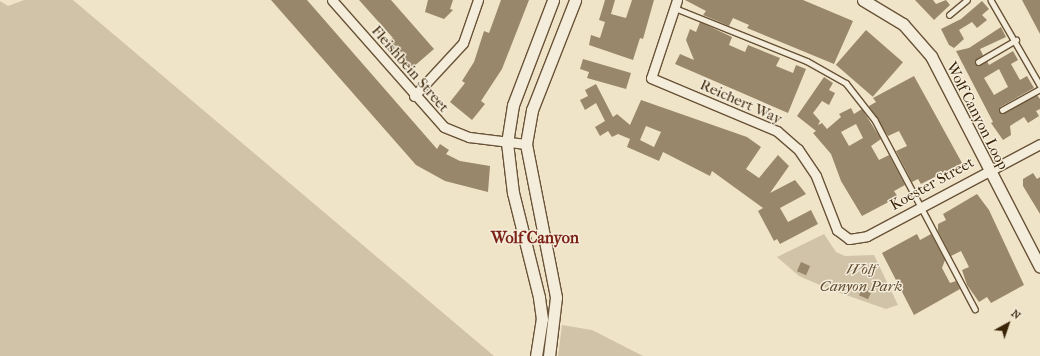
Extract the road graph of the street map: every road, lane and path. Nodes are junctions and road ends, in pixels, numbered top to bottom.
1 (332, 0) edge
2 (478, 0) edge
3 (553, 0) edge
4 (575, 0) edge
5 (863, 0) edge
6 (967, 0) edge
7 (991, 0) edge
8 (676, 4) edge
9 (950, 15) dead end
10 (1016, 40) junction
11 (978, 62) dead end
12 (1040, 85) edge
13 (1040, 89) edge
14 (414, 96) junction
15 (1002, 110) dead end
16 (507, 143) junction
17 (526, 144) junction
18 (1040, 144) edge
19 (987, 170) junction
20 (921, 207) junction
21 (860, 238) joint
22 (1040, 267) edge
23 (975, 309) dead end
24 (536, 356) edge
25 (549, 356) edge

1 - 14 street, Fleishbein Street
2 - 14 street
3 - 16 street
4 - 17 street
5 - 19 street, Wolf Canyon Loop
6 - 9 lane
7 - 10 lane
8 - 20 lane
8 - 21 street, Reichert Way
10 - 11 lane
10 - 12 lane
13 - 15 lane
14 - 16 street, Fleishbein Street
16 - 17 street, Fleishbein Street
16 - 24 street
17 - 25 street
18 - 19 street, Koester Street
19 - 20 street, Koester Street
19 - 22 street, Wolf Canyon Loop
20 - 21 street, Koester Street
20 - 23 lane

